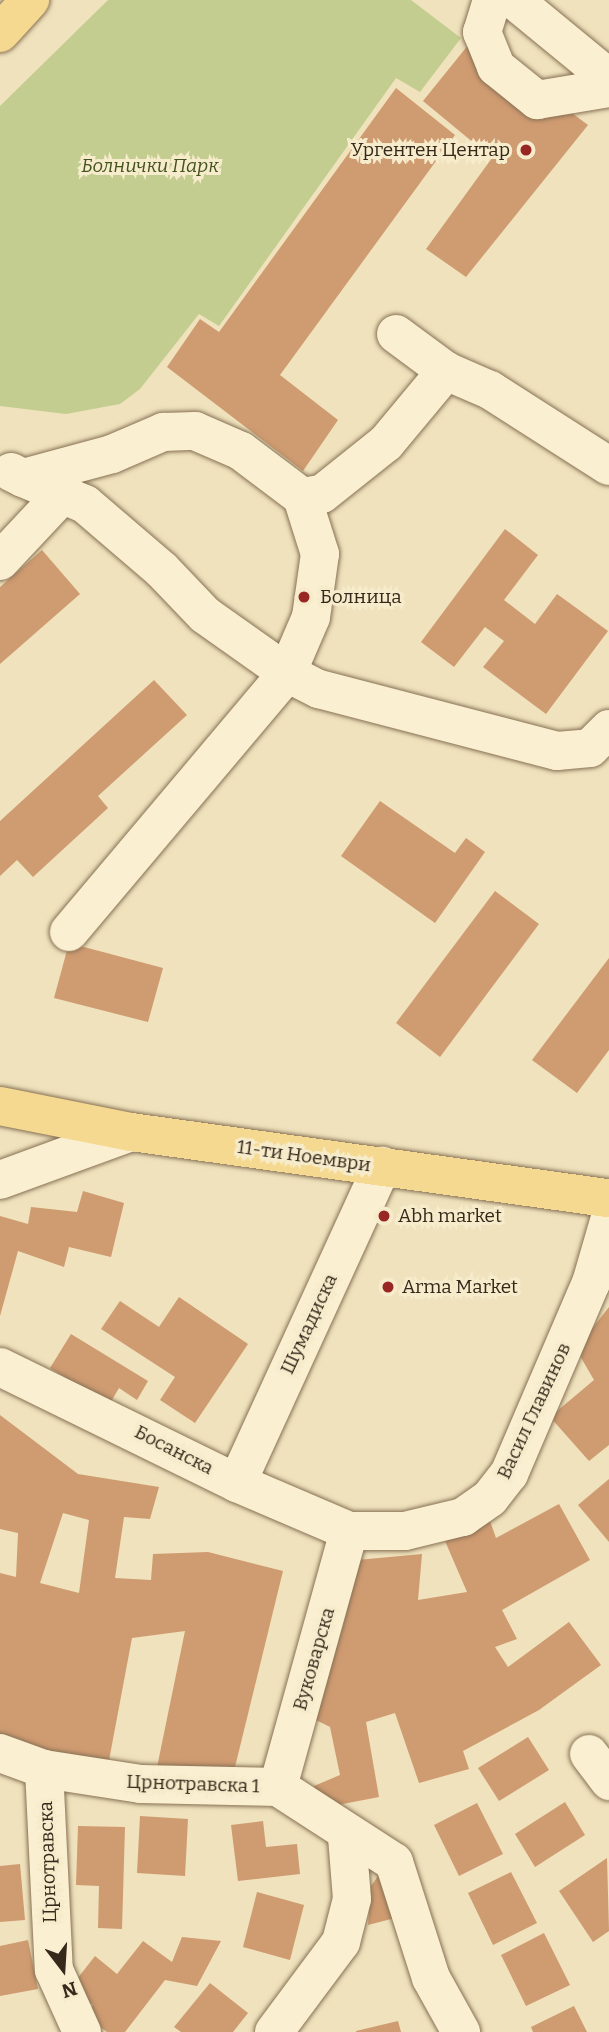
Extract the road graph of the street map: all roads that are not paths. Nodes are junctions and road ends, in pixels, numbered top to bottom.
1 (30, 0) edge
2 (492, 0) edge
3 (514, 0) edge
4 (1, 30) edge
5 (609, 78) edge
6 (609, 88) edge
7 (396, 334) dead end
8 (446, 371) junction
9 (609, 466) edge
10 (11, 472) edge
11 (60, 496) junction
12 (302, 497) junction
13 (0, 561) edge
14 (287, 673) junction
15 (603, 748) edge
16 (69, 932) dead end
17 (0, 1106) edge
18 (131, 1132) junction
19 (382, 1166) junction
20 (0, 1180) edge
21 (609, 1198) edge
22 (609, 1221) edge
23 (0, 1367) edge
24 (237, 1483) junction
25 (349, 1531) junction
26 (0, 1753) edge
27 (44, 1769) junction
28 (278, 1787) junction
29 (347, 1837) junction
30 (82, 2032) edge
31 (274, 2032) edge
32 (461, 2032) edge

1 - 4 main road
2 - 6 street
3 - 5 street
7 - 8 street
8 - 9 street
8 - 12 street
10 - 11 street
10 - 12 street
11 - 13 street
11 - 14 street
12 - 14 street
14 - 15 street
14 - 16 street
17 - 18 main road, 11-ти Ноември
18 - 19 main road, 11-ти Ноември
18 - 20 street
19 - 21 main road, 11-ти Ноември
19 - 24 street, Шумадиска
22 - 25 street, Васил Главинов
23 - 24 street, Босанска
24 - 25 street, Босанска
25 - 28 street, Вуковарска
26 - 27 street, Црнотравска 1
27 - 28 street, Црнотравска 1
27 - 30 street, Црнотравска
28 - 29 street, Црнотравска 1
29 - 31 street
29 - 32 street, Црнотравска 1

